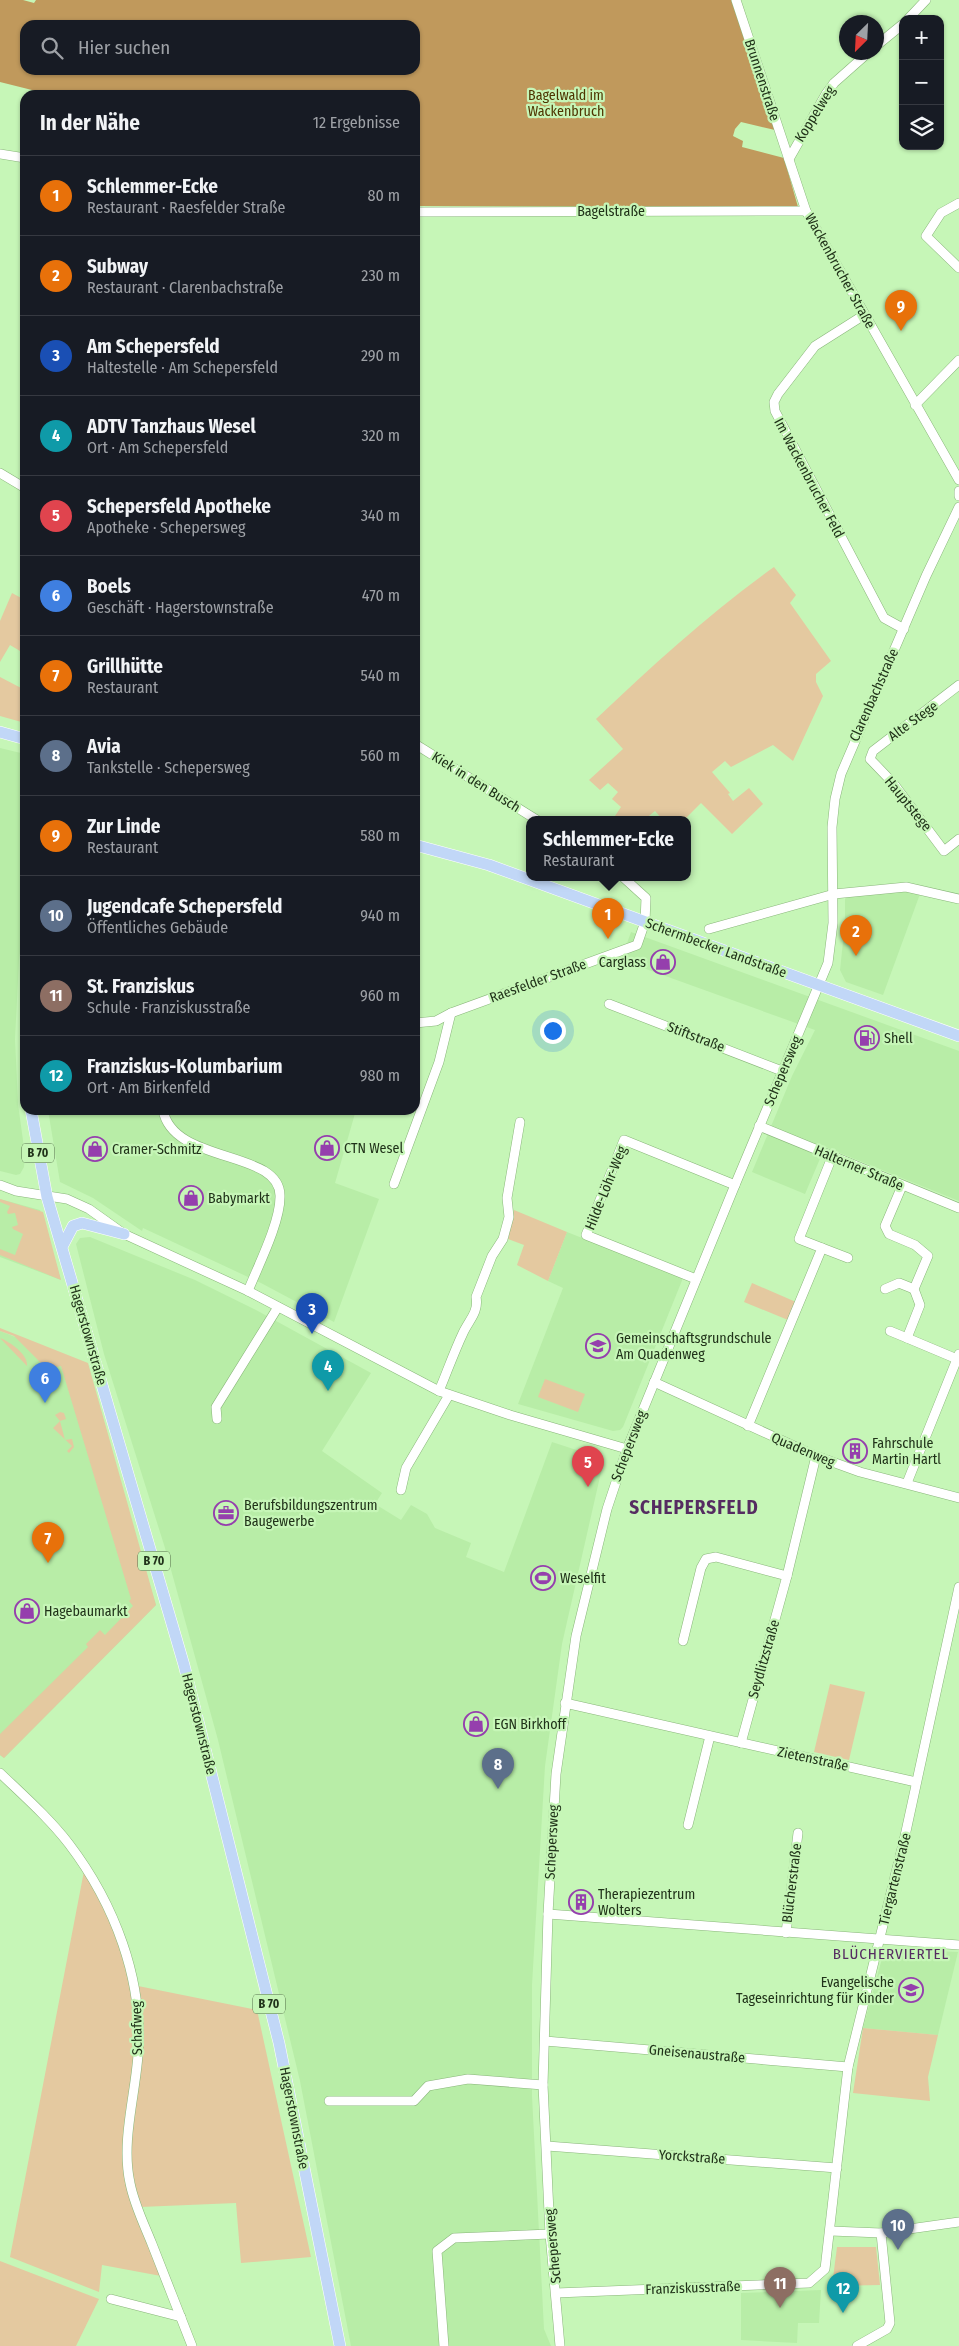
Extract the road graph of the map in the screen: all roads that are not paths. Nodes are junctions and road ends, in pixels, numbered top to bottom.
1 (736, 0) edge
2 (926, 0) edge
3 (912, 15) edge
4 (899, 27) edge
5 (884, 39) edge
6 (860, 60) edge
7 (0, 154) edge
8 (20, 157) edge
9 (789, 159) junction
10 (959, 203) edge
11 (806, 211) junction
12 (420, 212) edge
13 (959, 268) edge
14 (864, 315) junction
15 (959, 360) edge
16 (915, 405) junction
17 (0, 473) edge
18 (959, 480) edge
19 (20, 485) edge
20 (959, 491) edge
21 (959, 496) edge
22 (959, 507) edge
23 (904, 629) junction
24 (959, 685) edge
25 (0, 732) edge
26 (20, 738) edge
27 (420, 747) edge
28 (870, 759) joint
29 (530, 816) edge
30 (959, 839) edge
31 (420, 846) edge
32 (526, 879) edge
33 (531, 881) edge
34 (627, 881) edge
35 (834, 894) junction
36 (959, 899) edge
37 (645, 922) junction
38 (709, 929) dead end
39 (821, 985) junction
40 (609, 1004) dead end
41 (451, 1013) junction
42 (420, 1023) edge
43 (959, 1036) edge
44 (782, 1070) junction
45 (420, 1114) edge
46 (32, 1115) edge
47 (164, 1115) edge
48 (419, 1115) edge
49 (520, 1122) dead end
50 (759, 1126) junction
51 (832, 1156) junction
52 (394, 1184) dead end
53 (0, 1185) edge
54 (734, 1185) junction
55 (902, 1186) junction
56 (47, 1196) junction
57 (959, 1208) edge
58 (124, 1234) junction
59 (63, 1245) junction
60 (822, 1248) junction
61 (848, 1258) dead end
62 (696, 1279) junction
63 (885, 1289) dead end
64 (914, 1289) junction
65 (248, 1291) junction
66 (278, 1307) junction
67 (890, 1331) dead end
68 (907, 1338) junction
69 (958, 1357) edge
70 (654, 1382) junction
71 (440, 1391) junction
72 (450, 1395) junction
73 (217, 1419) dead end
74 (748, 1426) junction
75 (627, 1449) junction
76 (816, 1456) junction
77 (907, 1483) junction
78 (402, 1490) dead end
79 (959, 1498) edge
80 (788, 1576) junction
81 (959, 1587) edge
82 (683, 1641) dead end
83 (565, 1703) junction
84 (710, 1736) junction
85 (741, 1743) junction
86 (0, 1773) edge
87 (916, 1782) junction
88 (688, 1825) dead end
89 (798, 1833) dead end
90 (548, 1914) junction
91 (786, 1934) junction
92 (880, 1941) junction
93 (959, 1945) edge
94 (546, 2041) junction
95 (848, 2067) junction
96 (543, 2085) junction
97 (329, 2101) dead end
98 (547, 2146) junction
99 (837, 2168) junction
100 (959, 2222) edge
101 (831, 2231) junction
102 (881, 2233) junction
103 (550, 2234) junction
104 (556, 2293) junction
105 (111, 2299) dead end
106 (181, 2317) junction
107 (192, 2346) edge
108 (340, 2346) edge
109 (444, 2346) edge
110 (560, 2346) edge
111 (857, 2346) edge

1 - 9 street, Brunnenstraße
2 - 3 street
4 - 5 street
6 - 9 street, Koppelweg
7 - 8 street
9 - 11 street, Wackenbrucher Straße
10 - 13 street
11 - 12 street, Bagelstraße
11 - 14 street, Wackenbrucher Straße
14 - 16 street, Wackenbrucher Straße
14 - 23 street, Im Wackenbrucher Feld
15 - 16 street
16 - 18 street, Wackenbrucher Straße
17 - 19 street
20 - 21 street
22 - 23 street, Clarenbachstraße
23 - 35 street, Clarenbachstraße
24 - 28 street, Alte Stege
25 - 26 main road
27 - 29 street, Kiek in den Busch
28 - 30 street, Hauptstege
31 - 32 main road, Schermbecker Landstraße
33 - 37 main road, Schermbecker Landstraße
34 - 37 street
35 - 36 street
35 - 38 street
35 - 39 street, Clarenbachstraße
37 - 39 main road, Schermbecker Landstraße
37 - 41 street, Raesfelder Straße
39 - 43 main road, Schermbecker Landstraße
39 - 44 street, Schepersweg
40 - 44 street, Stiftstraße
41 - 42 street, Raesfelder Straße
41 - 45 street
44 - 50 street, Schepersweg
46 - 56 main road, Hagerstownstraße / B 70
47 - 65 street
48 - 52 street
49 - 71 street
50 - 51 street, Halterner Straße
50 - 54 street, Schepersweg
51 - 55 street, Halterner Straße
51 - 60 street
53 - 56 street
54 - 62 street, Schepersweg
54 - 62 street, Hilde-Löhr-Weg
55 - 57 street, Halterner Straße
55 - 64 street
56 - 58 street
56 - 59 main road, Hagerstownstraße / B 70
58 - 59 main road
58 - 65 street
59 - 108 main road, Hagerstownstraße / B 70
60 - 61 street
60 - 74 street
62 - 70 street, Schepersweg
63 - 64 street
64 - 68 street
65 - 66 street
66 - 71 street
66 - 73 street
67 - 68 street
68 - 69 street
69 - 77 street
70 - 74 street, Quadenweg
70 - 75 street, Schepersweg
71 - 72 street
72 - 75 street
72 - 78 street
74 - 76 street, Quadenweg
75 - 83 street, Schepersweg
76 - 77 street, Quadenweg
76 - 80 street, Seydlitzstraße
77 - 79 street, Quadenweg
80 - 82 street
80 - 85 street, Seydlitzstraße
81 - 87 street, Tiergartenstraße
83 - 84 street, Zietenstraße
83 - 90 street, Schepersweg
84 - 85 street, Zietenstraße
84 - 88 street
85 - 87 street, Zietenstraße
86 - 106 street, Schafweg
87 - 92 street, Tiergartenstraße
89 - 91 street, Blücherstraße
90 - 91 street, Blücherstraße
90 - 94 street, Schepersweg
91 - 92 street, Blücherstraße
92 - 93 street, Blücherstraße
92 - 95 street, Tiergartenstraße
94 - 95 street, Gneisenaustraße
94 - 96 street, Schepersweg
95 - 99 street, Tiergartenstraße
96 - 97 street
96 - 98 street, Schepersweg
98 - 99 street, Yorckstraße
98 - 103 street, Schepersweg
99 - 101 street, Tiergartenstraße
100 - 102 street
101 - 102 street
101 - 104 street, Franziskusstraße
102 - 111 street
103 - 104 street, Schepersweg
103 - 109 street
104 - 110 street, Schepersweg
105 - 106 street
106 - 107 street, Schafweg

